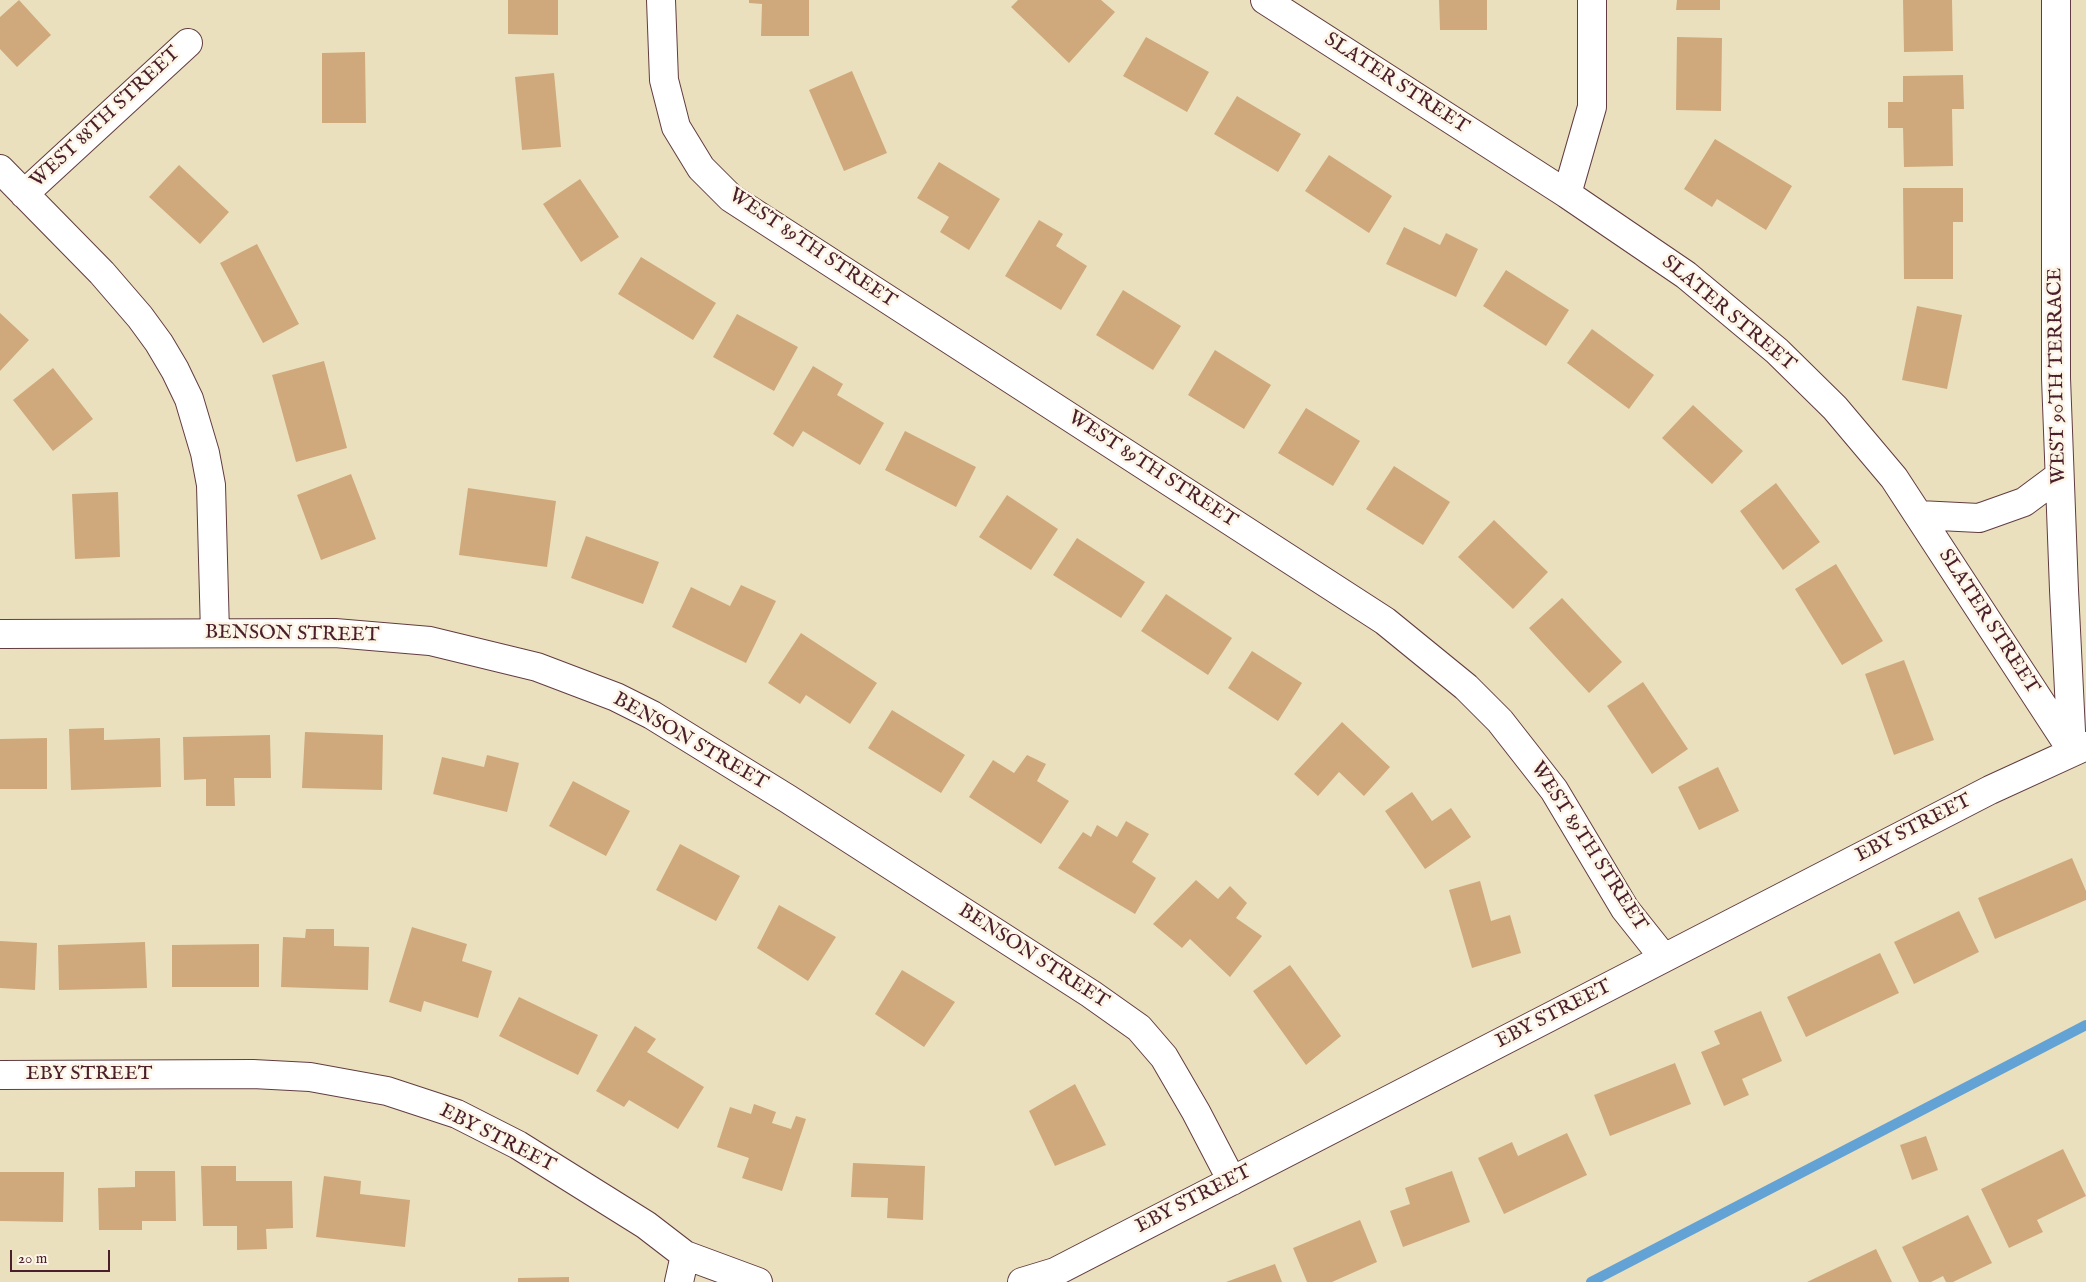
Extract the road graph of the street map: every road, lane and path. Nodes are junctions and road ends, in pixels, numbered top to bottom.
1 (661, 0) edge
2 (1265, 0) edge
3 (1592, 0) edge
4 (2056, 0) edge
5 (188, 42) dead end
6 (0, 169) edge
7 (24, 194) junction
8 (1567, 194) junction
9 (2059, 476) junction
10 (1919, 515) junction
11 (215, 633) junction
12 (0, 634) edge
13 (2079, 749) edge
14 (1664, 958) junction
15 (0, 1075) edge
16 (1232, 1181) junction
17 (685, 1255) junction
18 (679, 1282) edge
19 (758, 1282) edge
20 (1022, 1282) edge

1 - 14 street, WEST 89TH STREET
2 - 8 street, SLATER STREET
3 - 8 street
4 - 9 street, WEST 90TH TERRACE
5 - 7 street, WEST 88TH STREET
6 - 7 street, WEST 88TH STREET
7 - 11 street, WEST 88TH STREET
8 - 10 street, SLATER STREET
9 - 10 street
9 - 13 street, WEST 90TH TERRACE
10 - 13 street, SLATER STREET
11 - 12 street, BENSON STREET
11 - 16 street, BENSON STREET
13 - 14 street, EBY STREET
14 - 16 street, EBY STREET
15 - 17 street, EBY STREET
16 - 20 street, EBY STREET
17 - 18 street
17 - 19 street, EBY STREET

